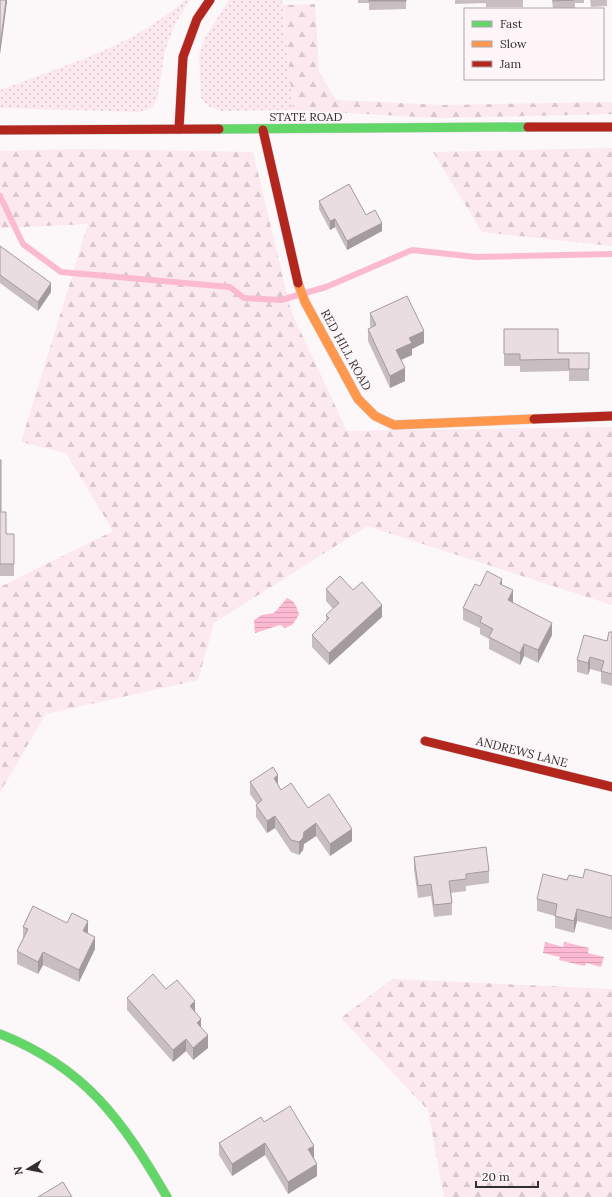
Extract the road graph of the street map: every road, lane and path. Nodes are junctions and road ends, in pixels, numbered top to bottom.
1 (210, 0) edge
2 (612, 127) edge
3 (179, 129) junction
4 (0, 130) edge
5 (263, 130) junction
6 (612, 416) edge
7 (425, 741) dead end
8 (612, 787) edge
9 (0, 1034) edge
10 (167, 1197) edge

1 - 3 main road
2 - 5 main road, STATE ROAD
3 - 4 main road, STATE ROAD
3 - 5 main road, STATE ROAD
5 - 6 main road, RED HILL ROAD
7 - 8 main road, ANDREWS LANE
9 - 10 main road

